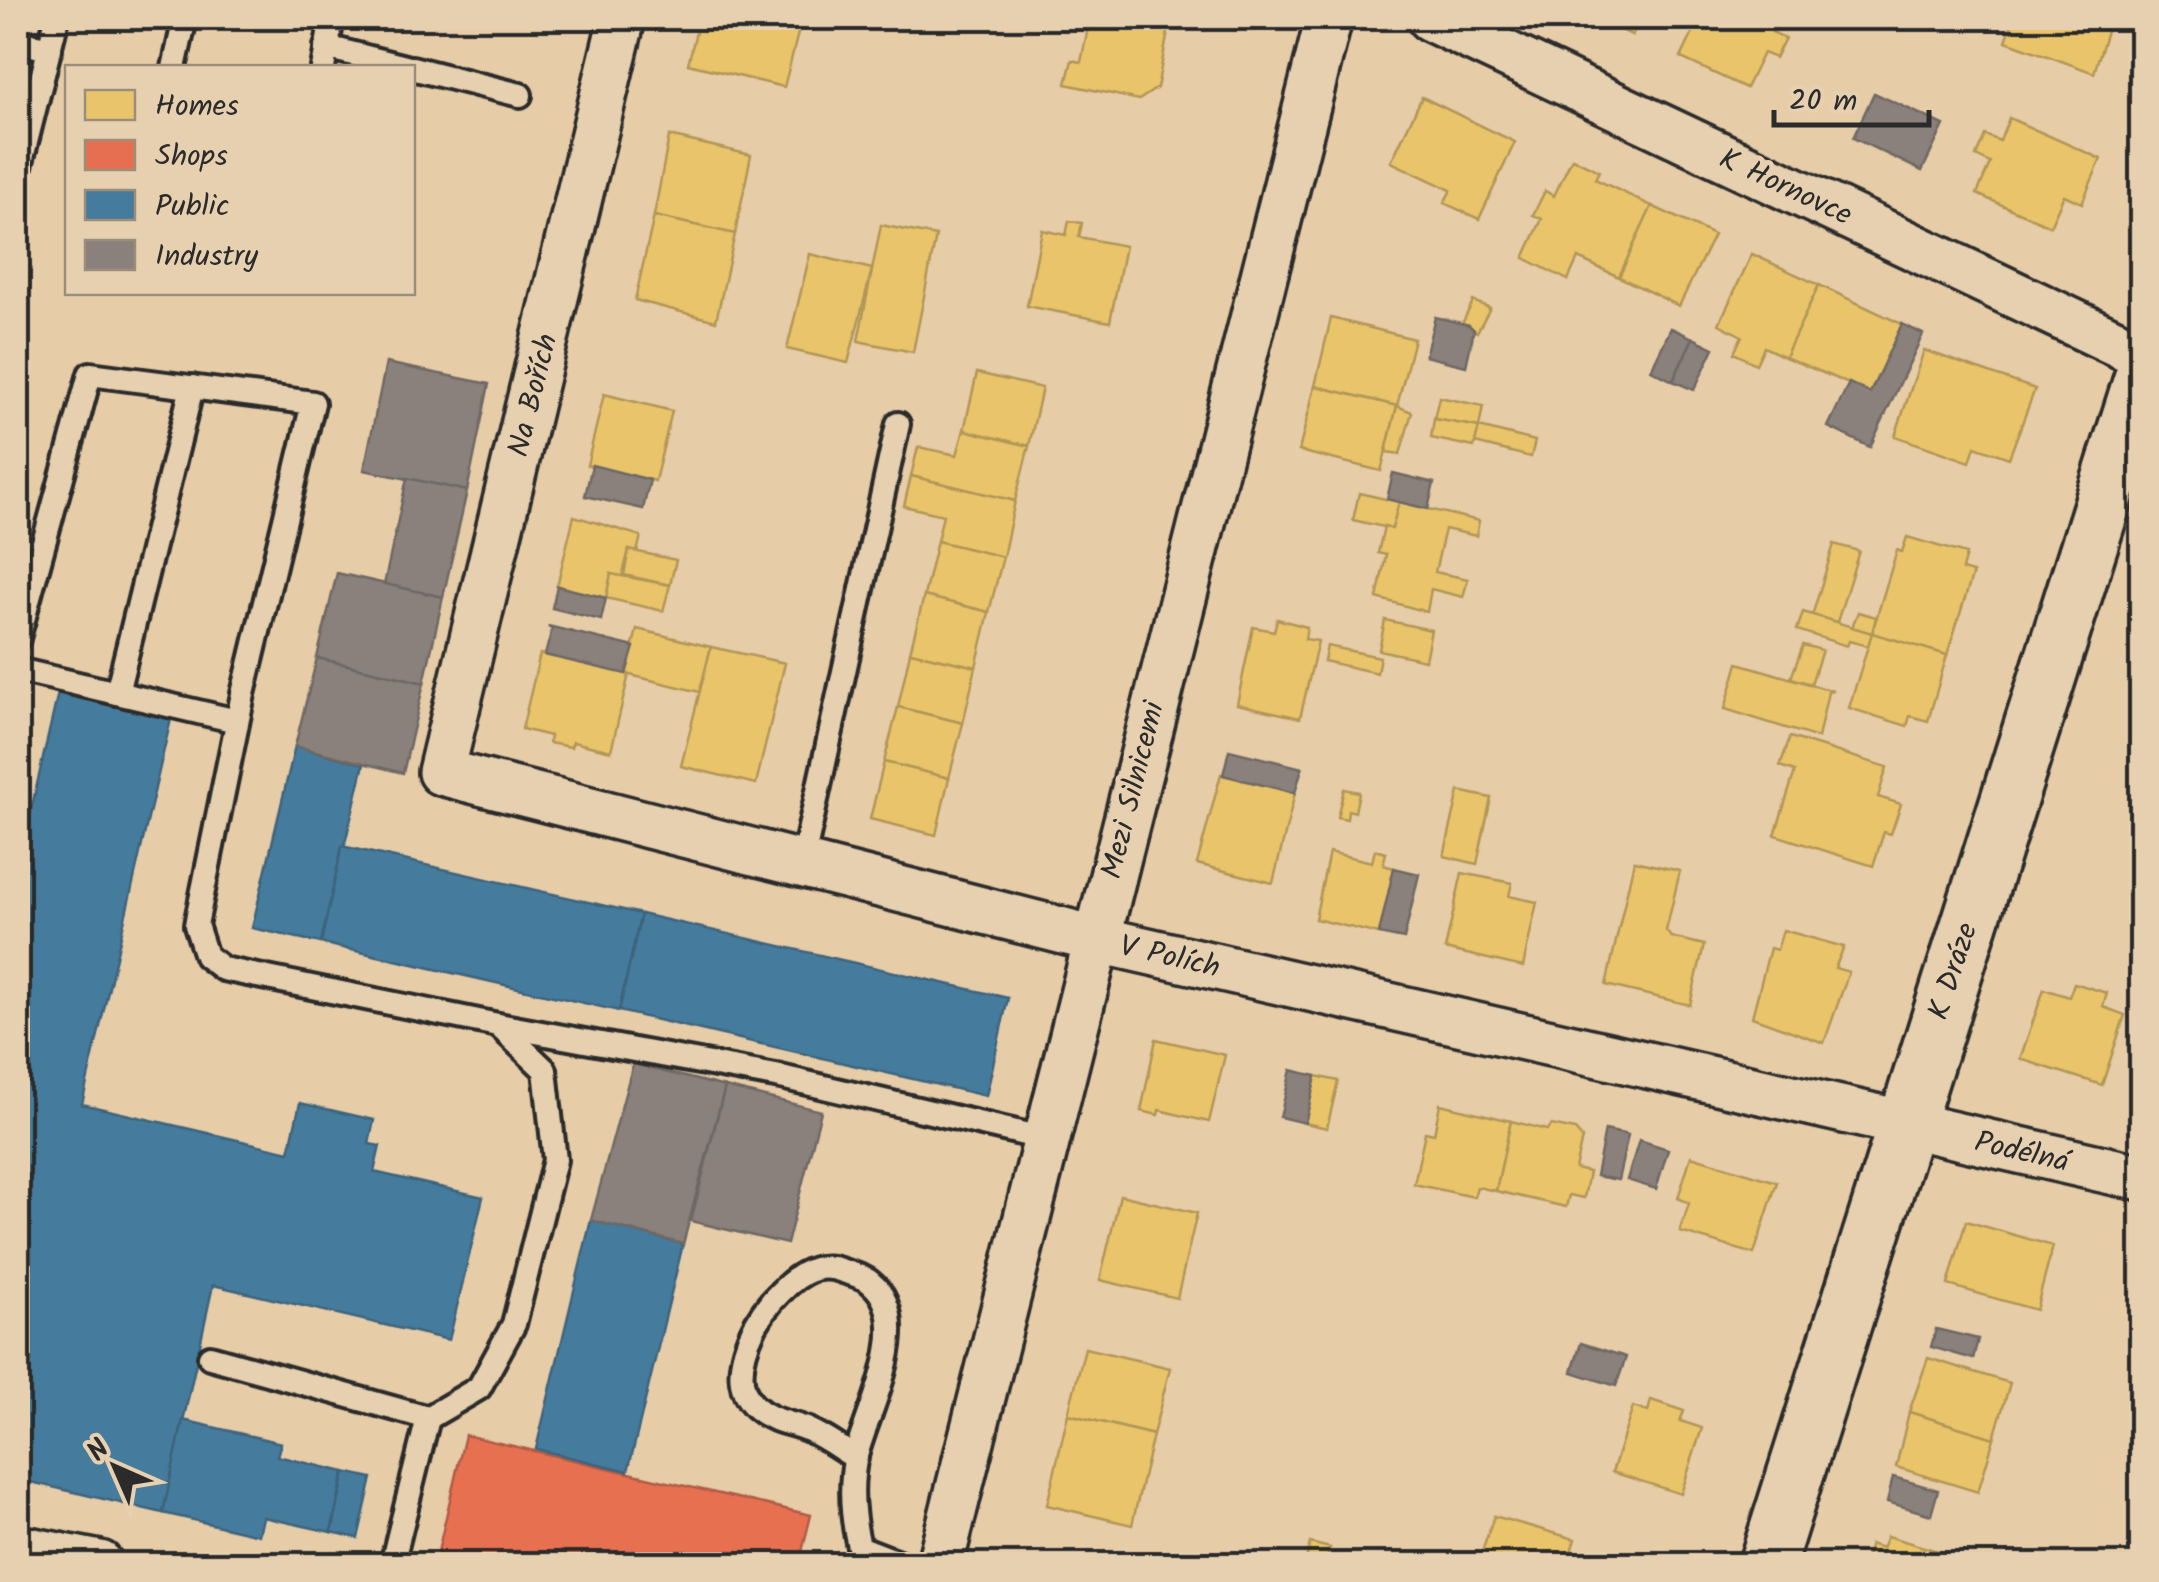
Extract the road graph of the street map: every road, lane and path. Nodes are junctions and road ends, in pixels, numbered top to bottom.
1 (57, 18) edge
2 (185, 18) edge
3 (332, 18) edge
4 (622, 18) edge
5 (1330, 18) edge
6 (1430, 18) edge
7 (18, 42) edge
8 (50, 49) junction
9 (325, 57) edge
10 (175, 65) edge
11 (388, 65) edge
12 (415, 69) edge
13 (520, 95) dead end
14 (18, 174) edge
15 (2142, 356) edge
16 (2142, 379) edge
17 (192, 387) junction
18 (898, 424) dead end
19 (18, 638) edge
20 (18, 670) edge
21 (117, 693) junction
22 (237, 721) junction
23 (441, 772) joint
24 (802, 864) junction
25 (1095, 939) junction
26 (498, 1025) junction
27 (1903, 1125) junction
28 (1046, 1139) junction
29 (2142, 1178) edge
30 (210, 1357) dead end
31 (428, 1418) junction
32 (856, 1458) junction
33 (18, 1548) edge
34 (100, 1564) edge
35 (392, 1564) edge
36 (903, 1564) edge
37 (940, 1564) edge
38 (1767, 1564) edge

1 - 8 lane
2 - 10 lane
3 - 9 lane
4 - 23 street, Na Bořích
5 - 25 street, Mezi Silnicemi
6 - 15 street, K Hornovce
7 - 8 lane
8 - 14 lane
9 - 11 lane
12 - 13 lane
16 - 27 street, K Dráze
17 - 19 lane
17 - 21 lane
17 - 22 lane
18 - 24 lane
20 - 21 lane
21 - 22 lane
22 - 26 lane
23 - 24 street, V Polích
24 - 25 street, V Polích
25 - 27 street, V Polích
25 - 28 street, Mezi Silnicemi
26 - 28 lane
26 - 31 lane
27 - 29 street, Podélná
27 - 38 street, K Dráze
28 - 37 street, Mezi Silnicemi
30 - 31 lane
31 - 35 lane
32 - 32 lane
32 - 36 lane
33 - 34 street

